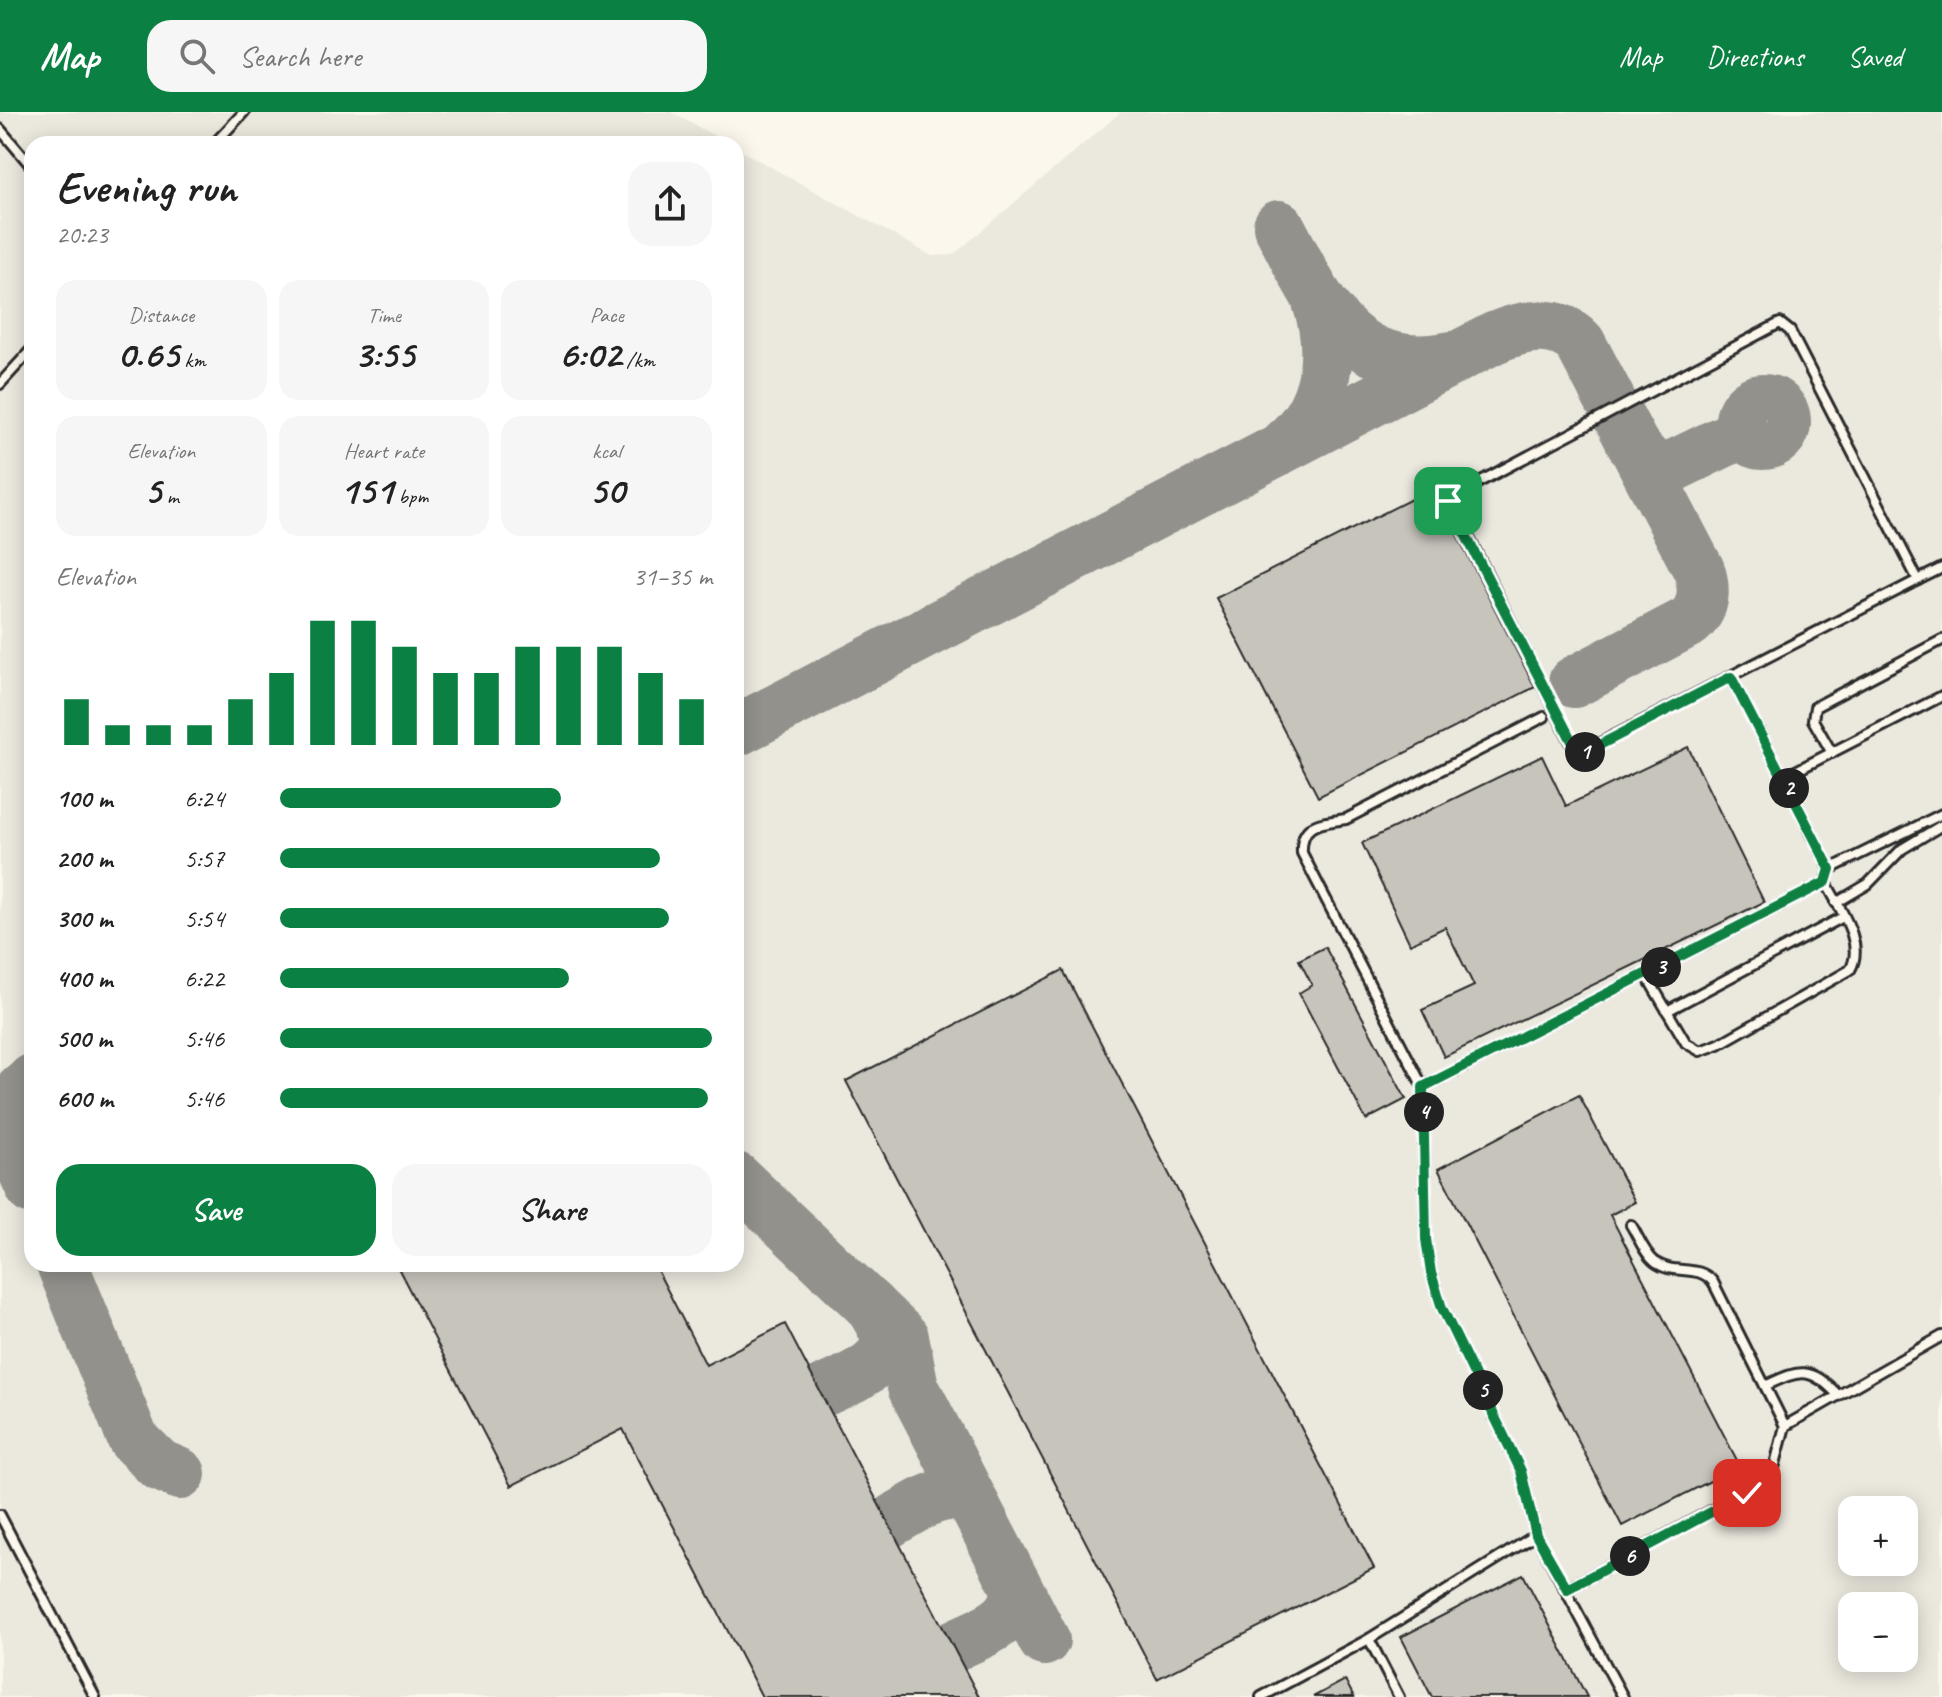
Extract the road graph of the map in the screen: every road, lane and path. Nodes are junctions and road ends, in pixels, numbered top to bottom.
1 (244, 112) edge
2 (0, 129) edge
3 (222, 136) edge
4 (24, 158) edge
5 (24, 358) edge
6 (0, 384) edge
7 (1942, 568) edge
8 (1918, 580) junction
9 (1942, 640) edge
10 (1731, 677) junction
11 (1942, 696) edge
12 (1544, 717) dead end
13 (1832, 753) junction
14 (1784, 777) junction
15 (1942, 814) edge
16 (1942, 825) edge
17 (1830, 869) junction
18 (1826, 882) junction
19 (1836, 903) junction
20 (1843, 917) junction
21 (1646, 975) junction
22 (1667, 1011) junction
23 (1423, 1087) junction
24 (1631, 1225) dead end
25 (1942, 1336) edge
26 (1765, 1386) junction
27 (1838, 1395) junction
28 (1785, 1426) junction
29 (0, 1515) edge
30 (1536, 1535) junction
31 (1567, 1589) junction
32 (1369, 1639) junction
33 (95, 1697) edge
34 (1261, 1697) edge
35 (1399, 1697) edge
36 (1623, 1697) edge

1 - 3 lane
2 - 4 lane
5 - 6 lane
7 - 8 lane
8 - 10 lane
8 - 10 lane
9 - 13 lane
10 - 14 lane
11 - 13 lane
12 - 23 lane
13 - 14 lane
14 - 17 lane
15 - 17 lane
16 - 19 lane
17 - 18 lane
18 - 19 lane
18 - 21 lane
19 - 20 lane
20 - 22 lane
20 - 22 lane
21 - 22 lane
21 - 23 lane
23 - 30 lane
24 - 26 lane
25 - 27 lane
26 - 27 lane
26 - 28 lane
27 - 28 lane
28 - 31 lane
29 - 33 lane
30 - 31 lane
30 - 32 lane
31 - 36 lane
32 - 34 lane
32 - 35 lane

